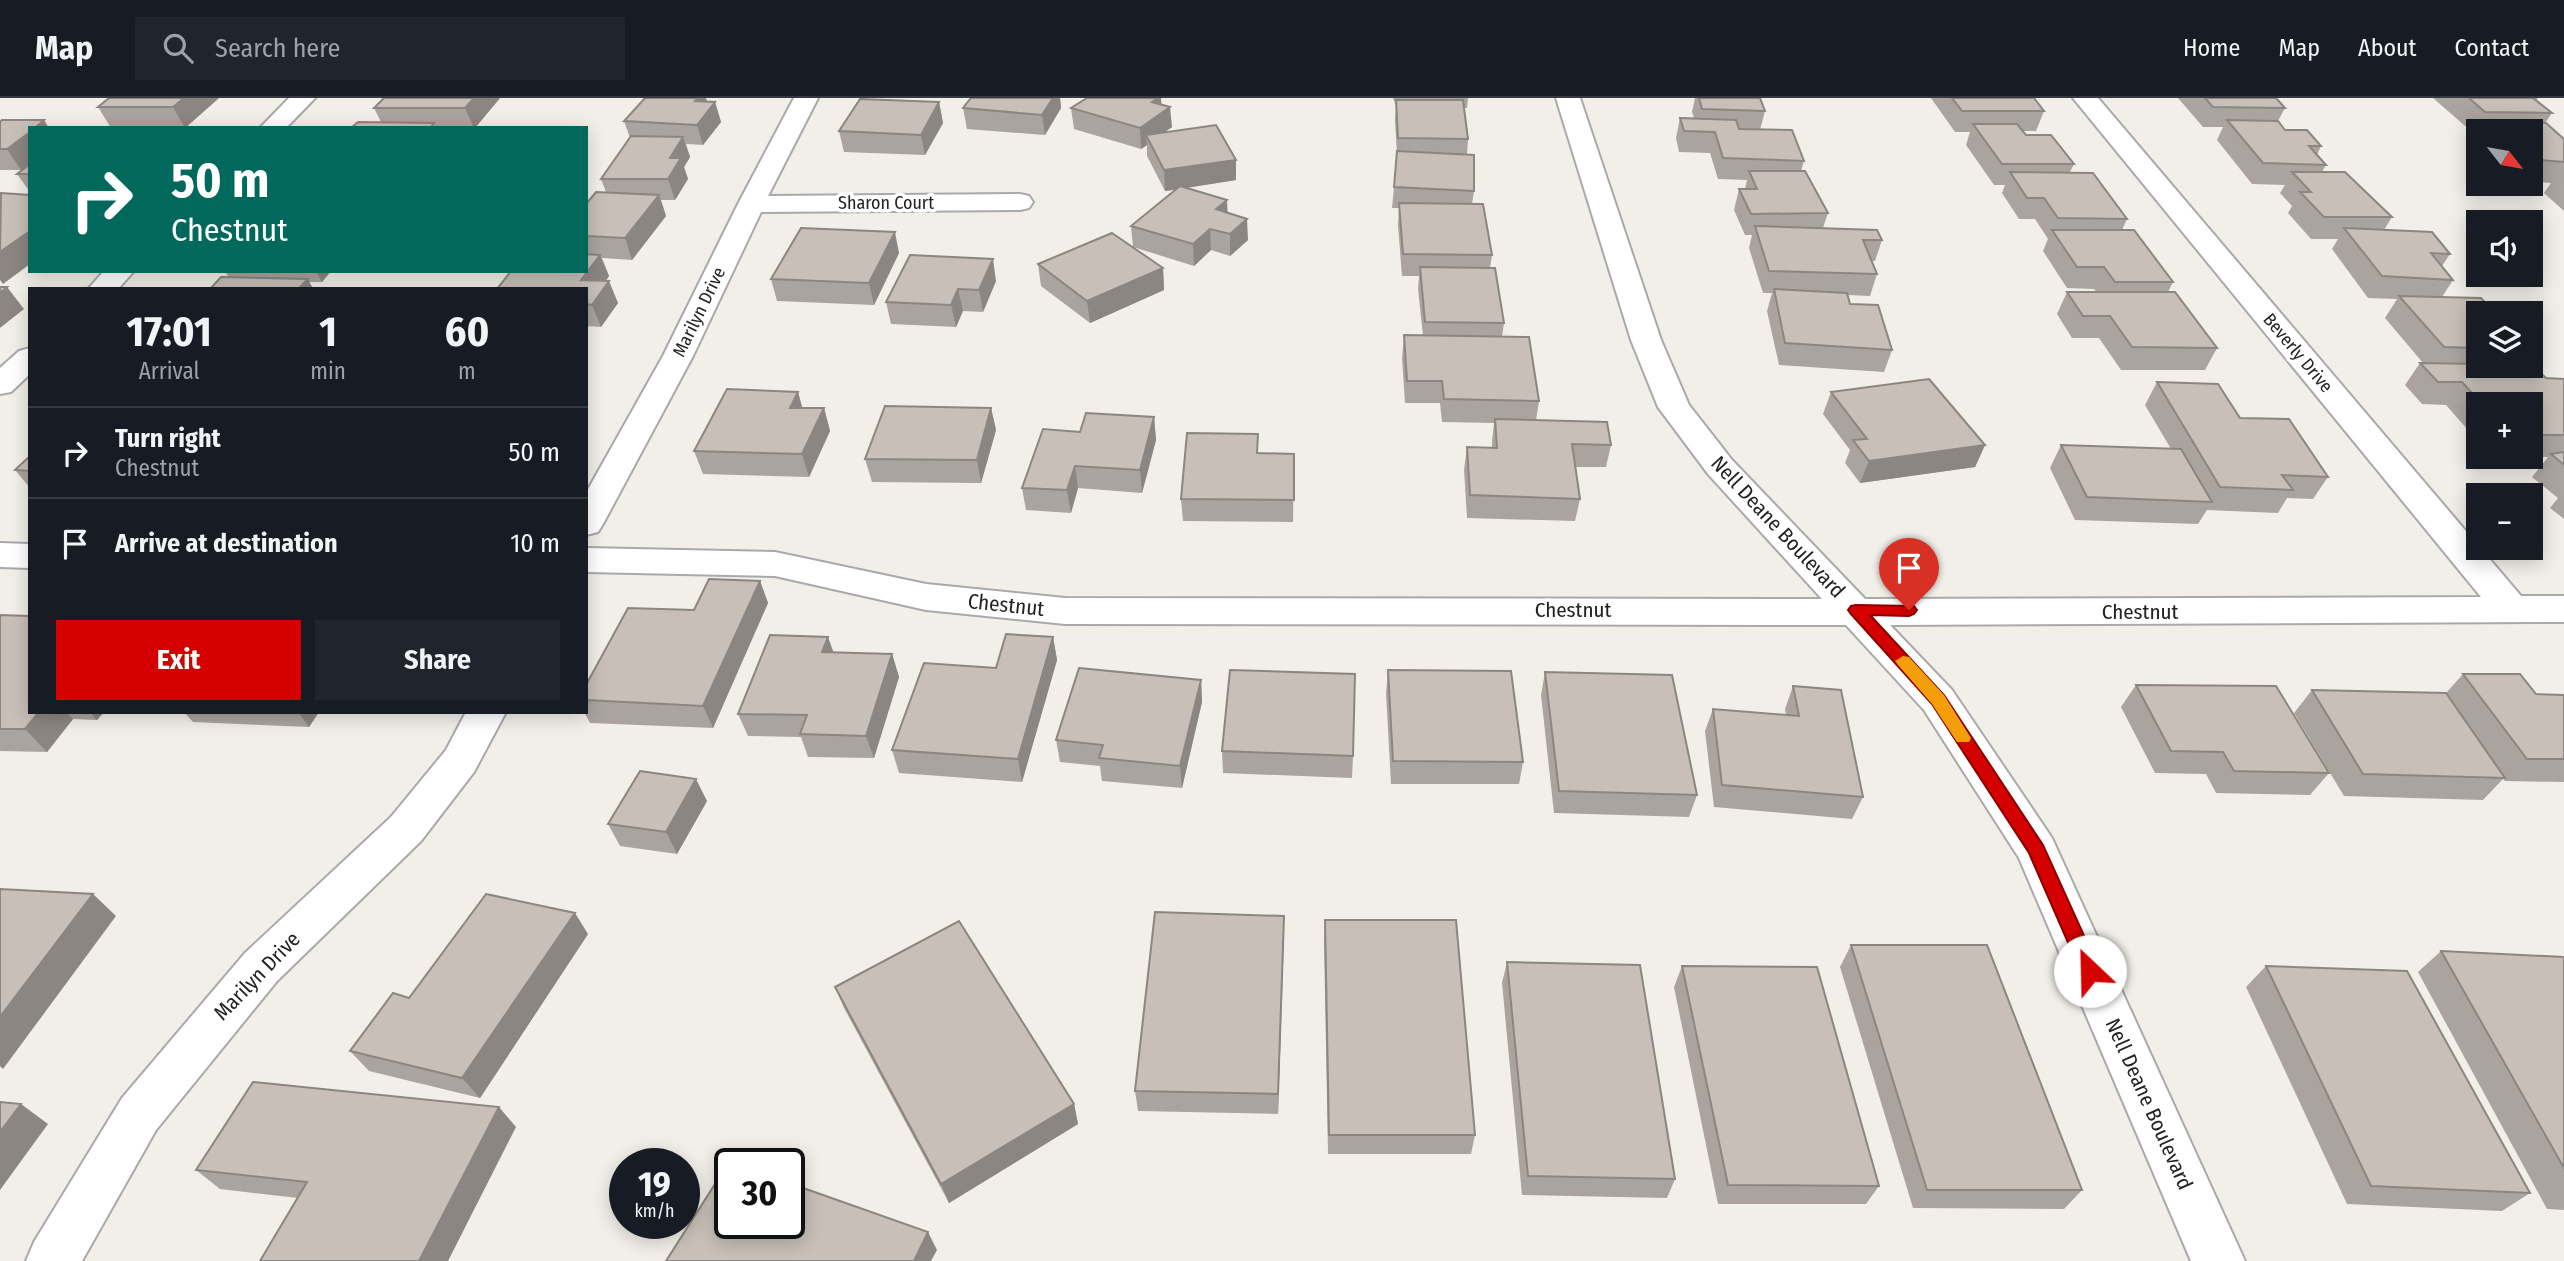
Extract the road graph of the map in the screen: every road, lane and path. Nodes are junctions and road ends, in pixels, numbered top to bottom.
1 (303, 98) edge
2 (806, 98) edge
3 (1568, 98) edge
4 (2085, 98) edge
5 (274, 126) edge
6 (1020, 202) dead end
7 (751, 204) junction
8 (118, 273) edge
9 (104, 287) edge
10 (28, 359) edge
11 (0, 385) edge
12 (588, 520) edge
13 (0, 555) edge
14 (28, 556) edge
15 (588, 560) edge
16 (2511, 609) junction
17 (2564, 609) edge
18 (1856, 610) junction
19 (485, 714) edge
20 (53, 1261) edge
21 (2218, 1261) edge

1 - 5 street
2 - 7 street, Marilyn Drive
3 - 18 street, Nell Deane Boulevard
4 - 16 street, Beverly Drive
6 - 7 street, Sharon Court
7 - 12 street, Marilyn Drive
8 - 9 street
10 - 11 street
13 - 14 street
15 - 18 street, Chestnut
16 - 17 street, Chestnut
16 - 18 street, Chestnut
18 - 21 street, Nell Deane Boulevard
19 - 20 street, Marilyn Drive

